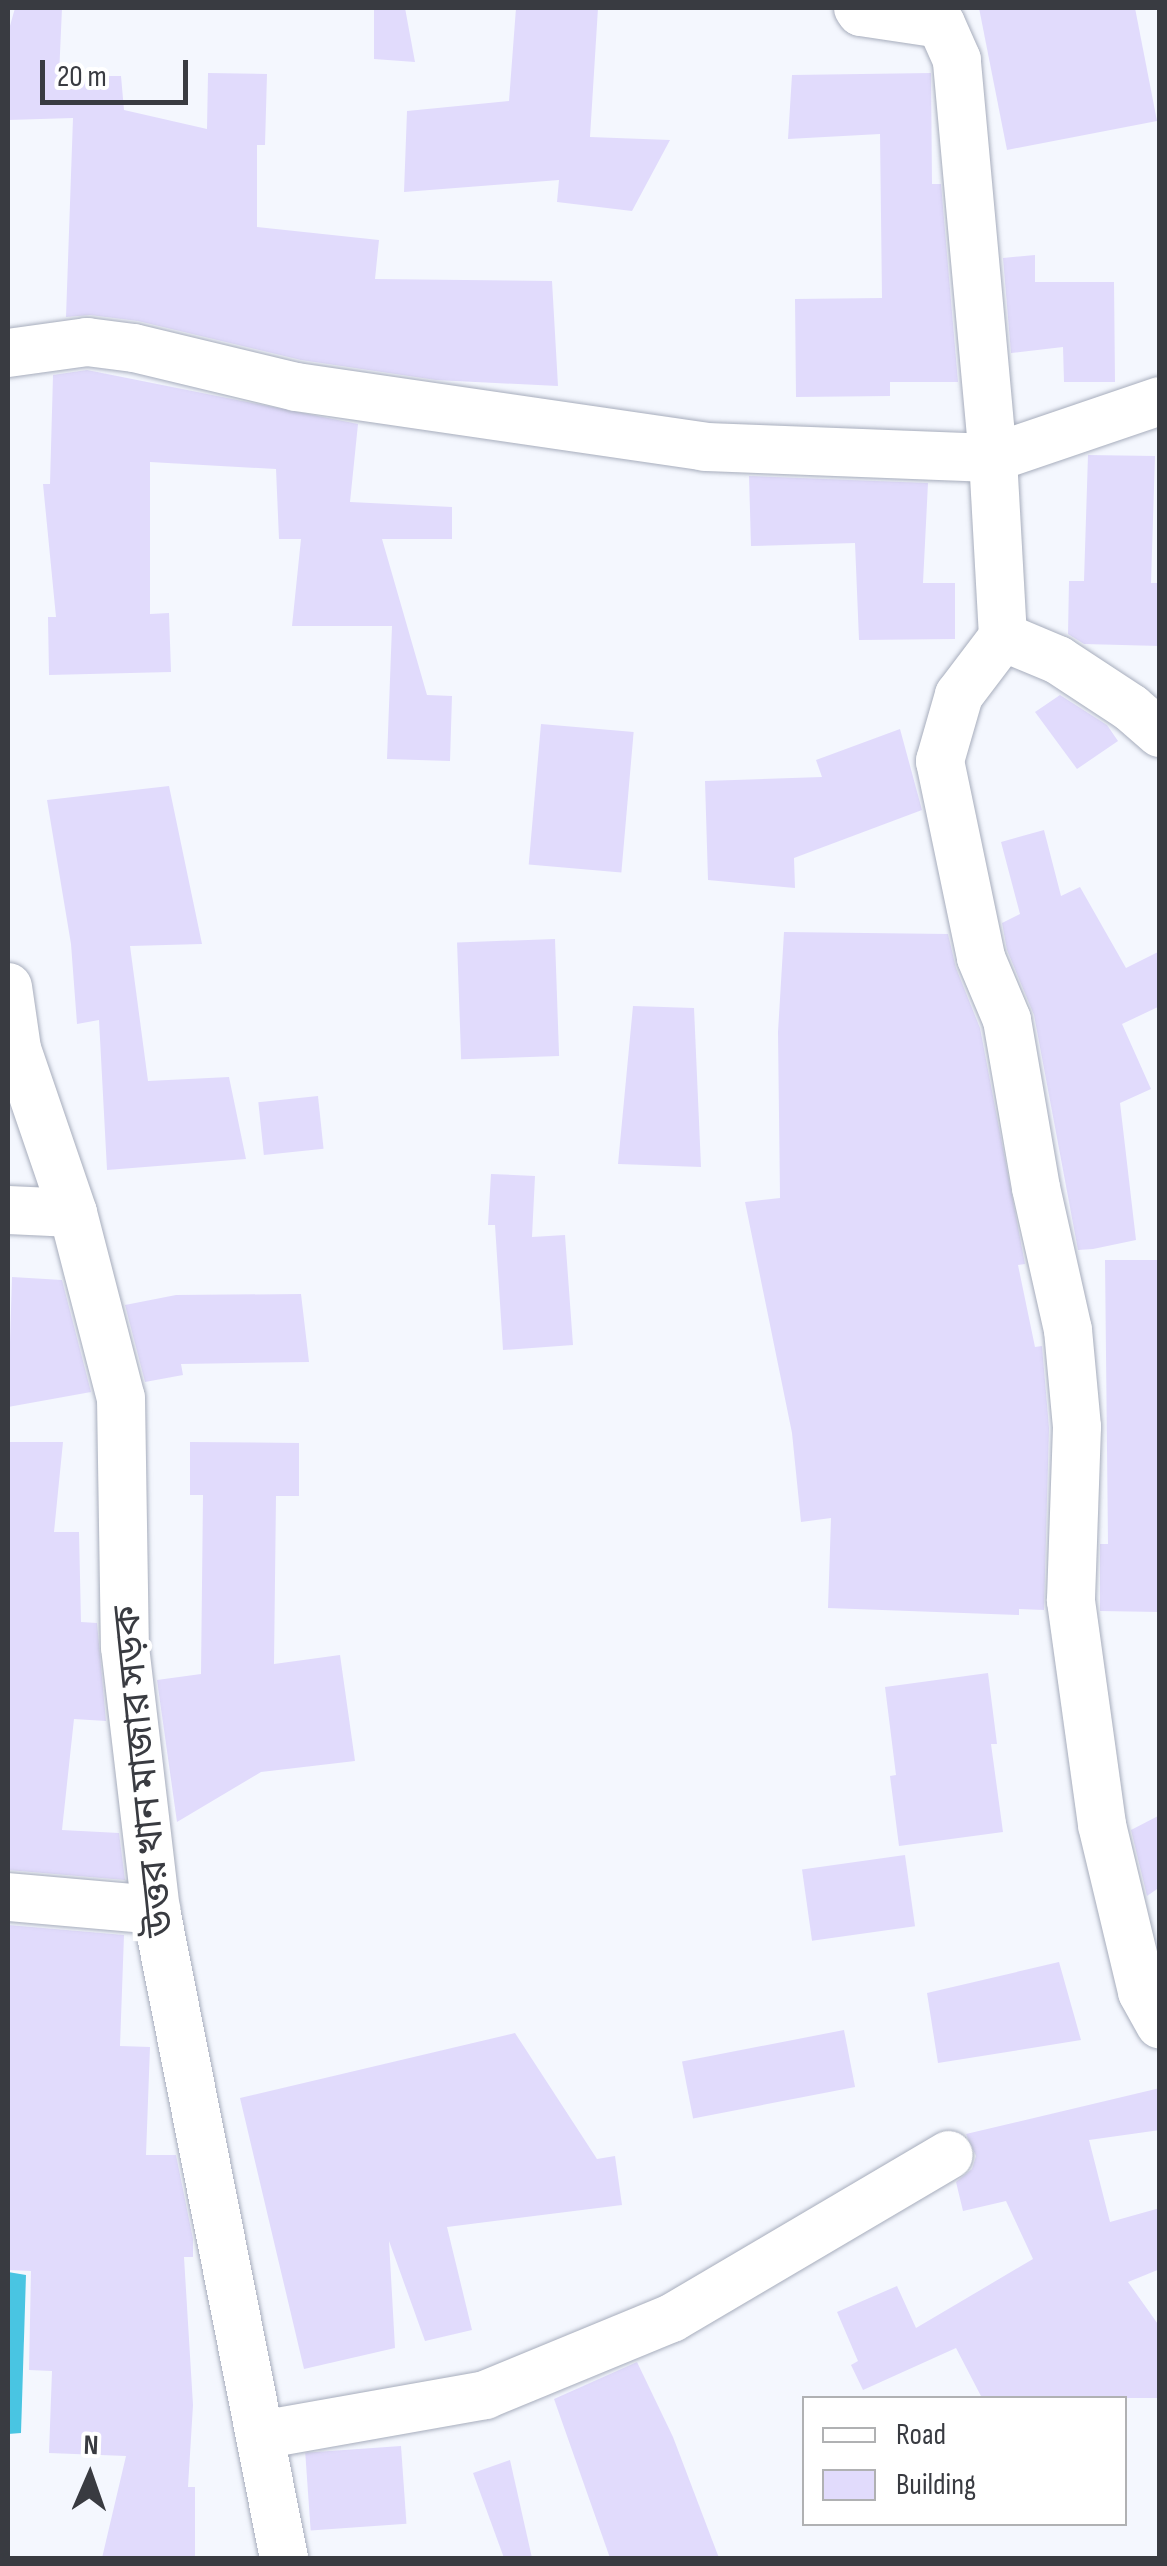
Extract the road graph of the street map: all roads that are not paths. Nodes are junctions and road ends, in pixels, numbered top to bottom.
1 (858, 8) edge
2 (8, 353) edge
3 (1160, 401) edge
4 (993, 458) junction
5 (1003, 636) junction
6 (1160, 732) edge
7 (8, 988) edge
8 (8, 1210) edge
9 (73, 1214) junction
10 (8, 1897) edge
11 (156, 1910) junction
12 (1160, 2024) edge
13 (948, 2155) dead end
14 (261, 2435) junction
15 (284, 2558) edge

1 - 4 street
2 - 4 street
3 - 4 street
4 - 5 street
5 - 6 street
5 - 12 street
7 - 9 street, উত্তর খান মাজার সড়ক
8 - 9 street
9 - 11 street, উত্তর খান মাজার সড়ক
10 - 11 street
11 - 14 street, উত্তর খান মাজার সড়ক
13 - 14 street
14 - 15 street, উত্তর খান মাজার সড়ক

